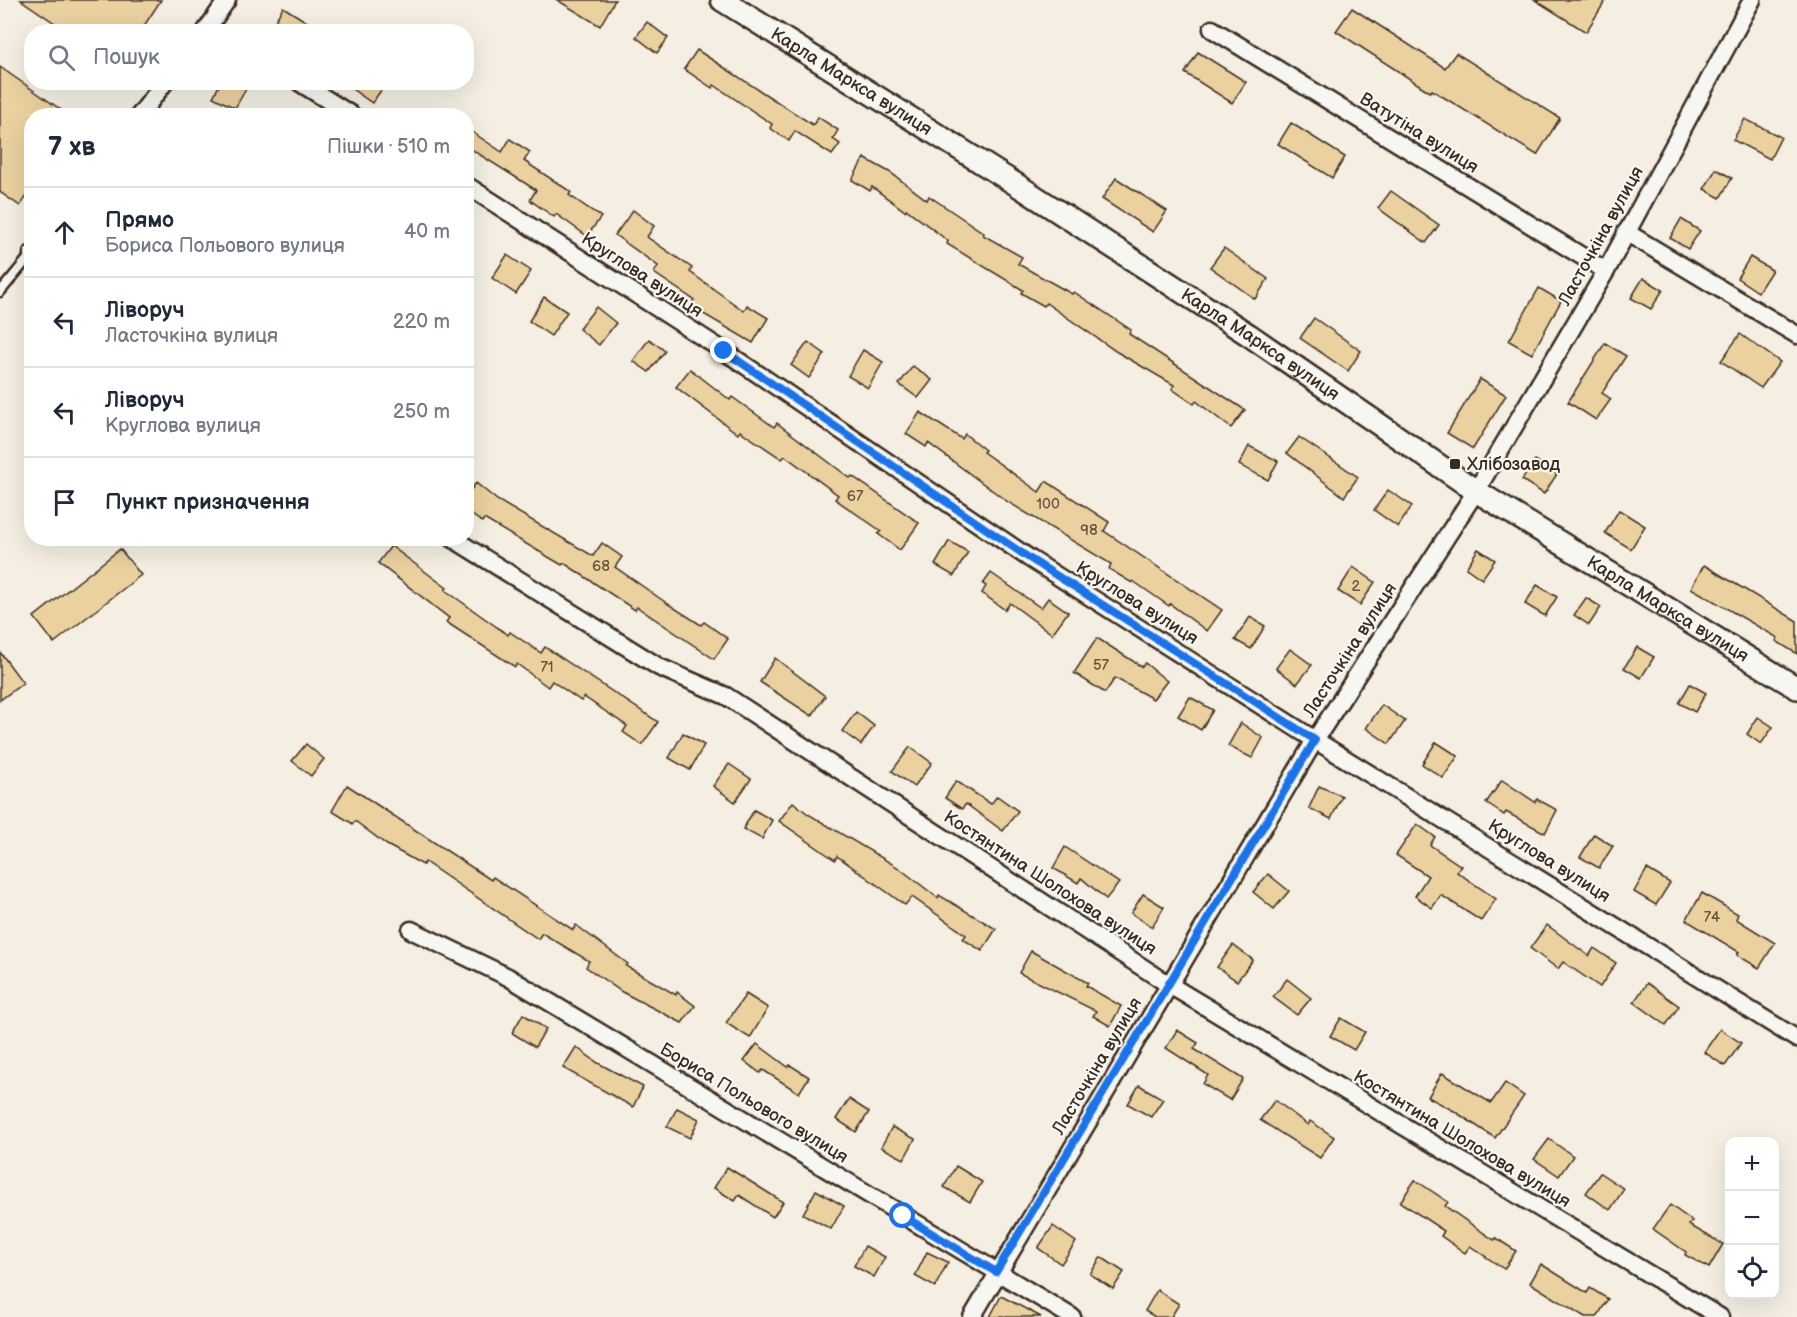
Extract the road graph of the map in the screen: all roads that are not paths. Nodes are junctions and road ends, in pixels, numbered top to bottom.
1 (227, 0) edge
2 (722, 0) edge
3 (1752, 0) edge
4 (213, 24) edge
5 (1212, 29) dead end
6 (159, 90) edge
7 (312, 90) edge
8 (145, 108) edge
9 (340, 108) edge
10 (474, 190) edge
11 (1626, 232) junction
12 (24, 264) edge
13 (1606, 271) junction
14 (0, 292) edge
15 (1797, 335) edge
16 (1476, 491) junction
17 (465, 546) edge
18 (1797, 688) edge
19 (1315, 740) junction
20 (411, 930) dead end
21 (1168, 984) junction
22 (1797, 1039) edge
23 (996, 1272) junction
24 (972, 1317) edge
25 (1072, 1317) edge
26 (1720, 1317) edge

1 - 4 street
2 - 16 street, Карла Маркса вулиця
3 - 11 street, Ласточкіна вулиця
5 - 13 street, Ватутіна вулиця
6 - 8 street
7 - 9 street
10 - 19 street, Круглова вулиця
11 - 13 street, Ласточкіна вулиця
11 - 15 street
12 - 14 lane
13 - 16 street, Ласточкіна вулиця
16 - 18 street, Карла Маркса вулиця
16 - 19 street, Ласточкіна вулиця
17 - 21 street, Костянтина Шолохова вулиця
19 - 21 street, Ласточкіна вулиця
19 - 22 street, Круглова вулиця
20 - 23 street, Бориса Польового вулиця
21 - 23 street, Ласточкіна вулиця
21 - 26 street, Костянтина Шолохова вулиця
23 - 24 street, Ласточкіна вулиця
23 - 25 street, Бориса Польового вулиця

